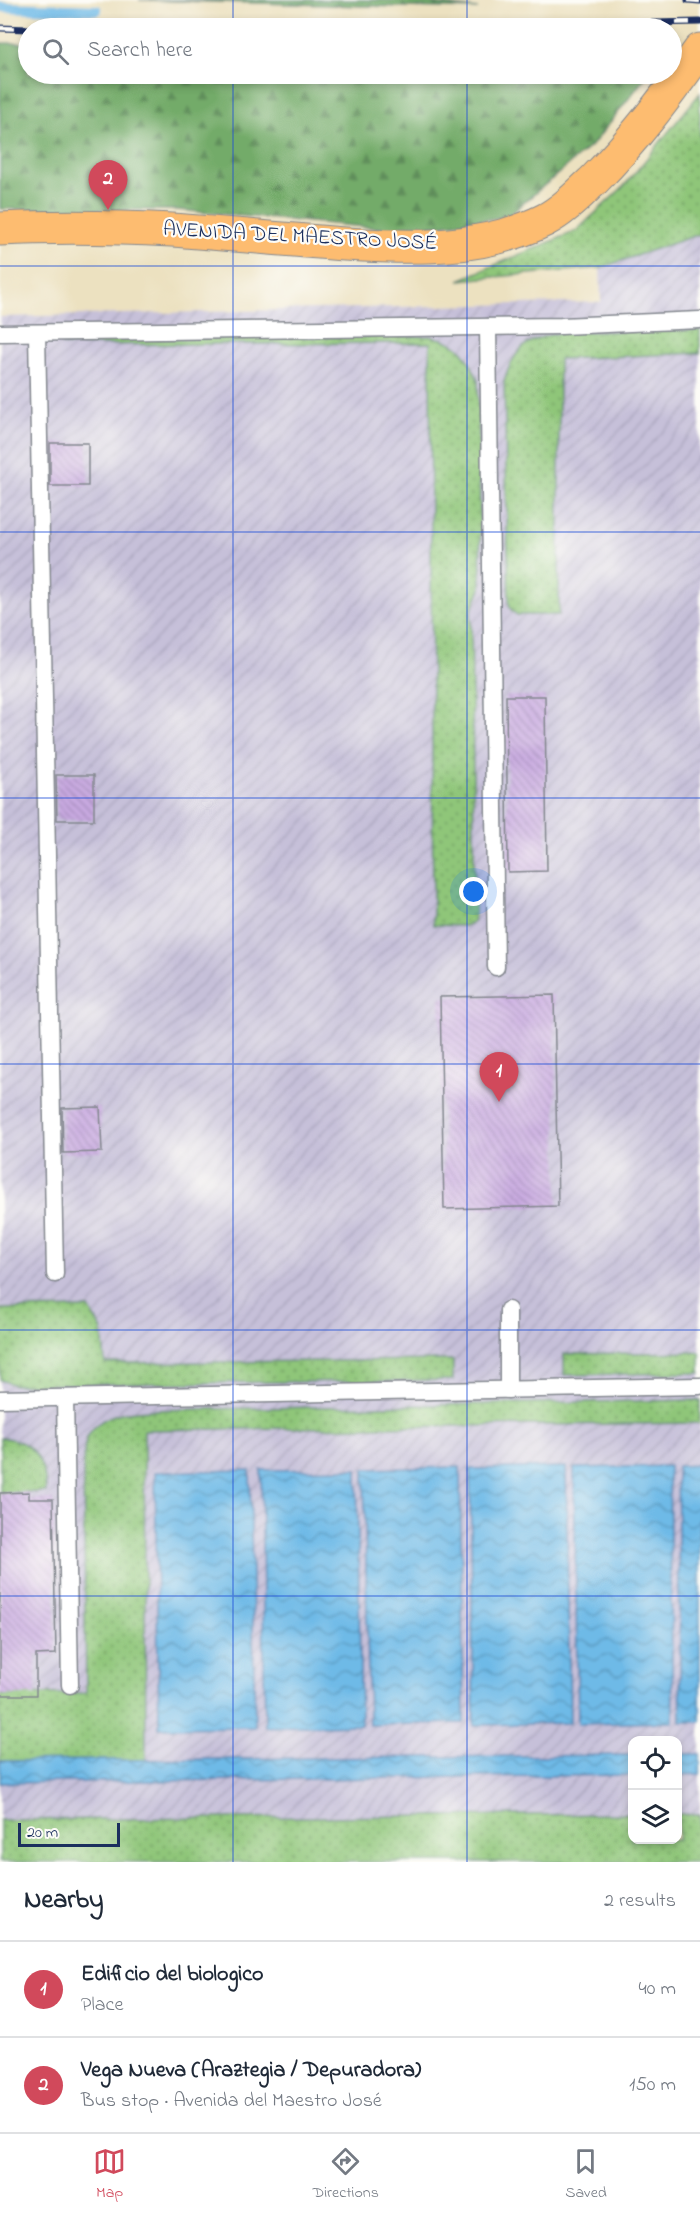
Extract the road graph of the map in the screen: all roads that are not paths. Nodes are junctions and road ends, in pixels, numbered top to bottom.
1 (700, 50) edge
2 (682, 74) edge
3 (674, 84) edge
4 (0, 229) edge
5 (700, 319) edge
6 (488, 327) junction
7 (0, 333) edge
8 (37, 333) junction
9 (496, 967) dead end
10 (55, 1275) dead end
11 (508, 1310) dead end
12 (700, 1386) edge
13 (508, 1390) junction
14 (65, 1398) junction
15 (0, 1399) edge
16 (70, 1685) dead end

1 - 2 main road, AVENIDA DEL MAESTRO JOSÉ
3 - 4 main road, AVENIDA DEL MAESTRO JOSÉ
5 - 6 lane
6 - 8 lane
6 - 9 lane
7 - 8 lane
8 - 10 lane
11 - 13 lane
12 - 13 lane
13 - 14 lane
14 - 15 lane
14 - 16 lane

